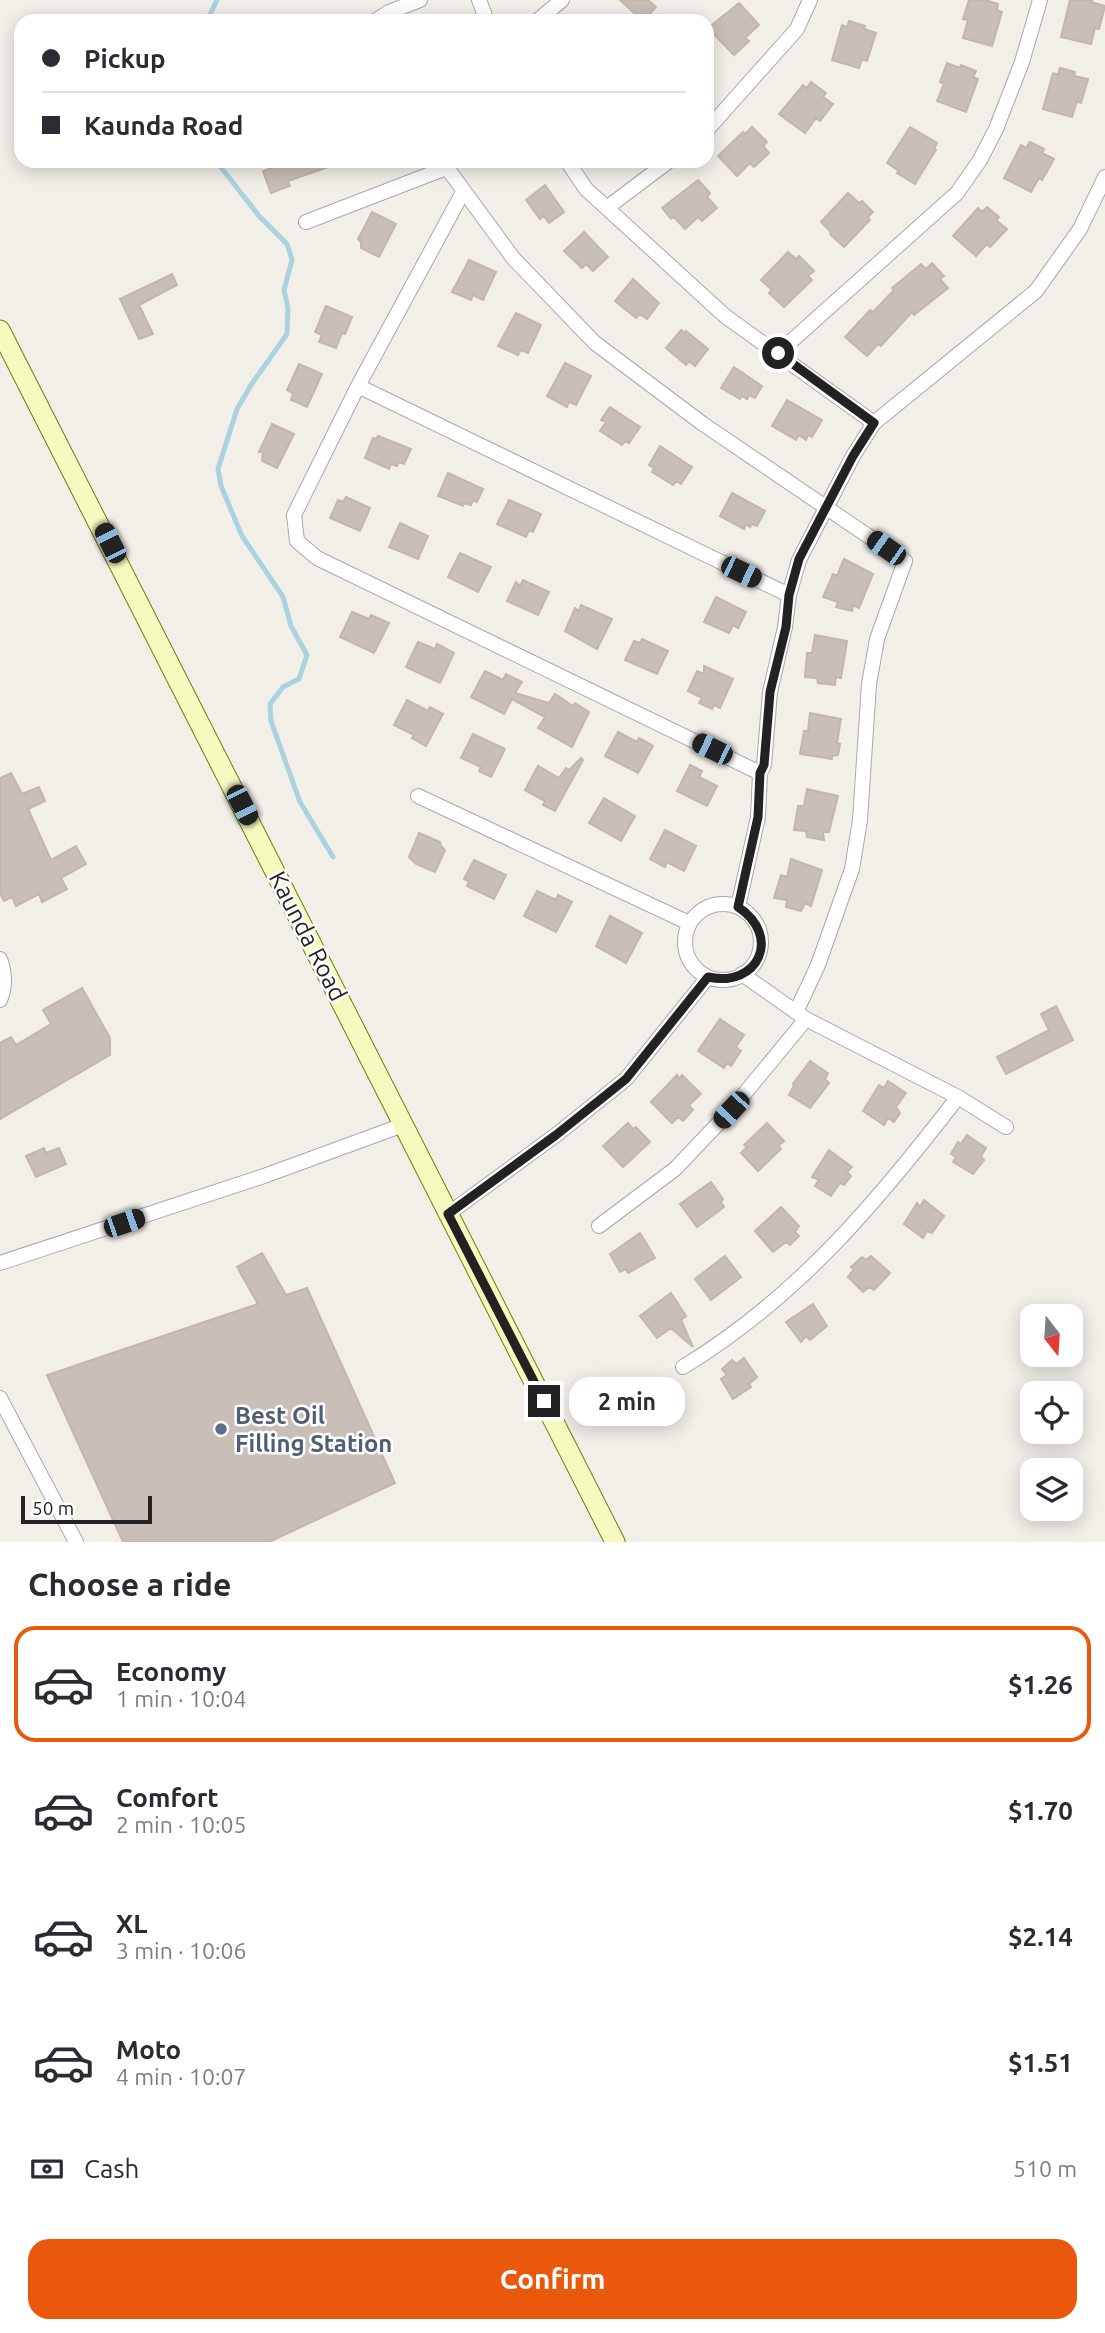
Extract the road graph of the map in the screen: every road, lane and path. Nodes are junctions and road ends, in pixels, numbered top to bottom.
1 (420, 0) edge
2 (562, 0) edge
3 (810, 0) edge
4 (1040, 0) edge
5 (386, 14) edge
6 (545, 14) edge
7 (714, 122) edge
8 (437, 168) edge
9 (446, 168) edge
10 (572, 168) edge
11 (660, 168) edge
12 (1105, 177) edge
13 (463, 192) junction
14 (608, 207) junction
15 (306, 222) dead end
16 (0, 330) edge
17 (778, 353) junction
18 (358, 386) junction
19 (874, 423) junction
20 (827, 506) junction
21 (789, 595) junction
22 (760, 773) junction
23 (418, 796) dead end
24 (738, 907) junction
25 (689, 923) junction
26 (0, 959) edge
27 (742, 974) junction
28 (708, 977) junction
29 (0, 1000) edge
30 (801, 1016) junction
31 (958, 1097) junction
32 (403, 1125) junction
33 (1006, 1127) dead end
34 (448, 1214) junction
35 (599, 1226) dead end
36 (0, 1263) edge
37 (683, 1367) dead end
38 (0, 1398) edge
39 (76, 1542) edge
40 (615, 1542) edge

1 - 5 street
2 - 6 street
3 - 7 street
4 - 17 street
8 - 15 street
9 - 13 street
10 - 14 street
11 - 14 street
12 - 19 street
13 - 18 street
13 - 20 street
14 - 17 street
16 - 32 main road, Kaunda Road
17 - 19 street
18 - 21 street
18 - 22 street
19 - 20 street
20 - 21 street
20 - 30 street
21 - 22 street
22 - 24 street
23 - 25 street
24 - 25 street
24 - 27 street
25 - 28 street
26 - 29 street
27 - 28 street
27 - 30 street
28 - 34 street
30 - 31 street
30 - 35 street
31 - 33 street
31 - 37 street
32 - 34 main road, Kaunda Road
32 - 36 street
34 - 40 main road, Kaunda Road
38 - 39 street

